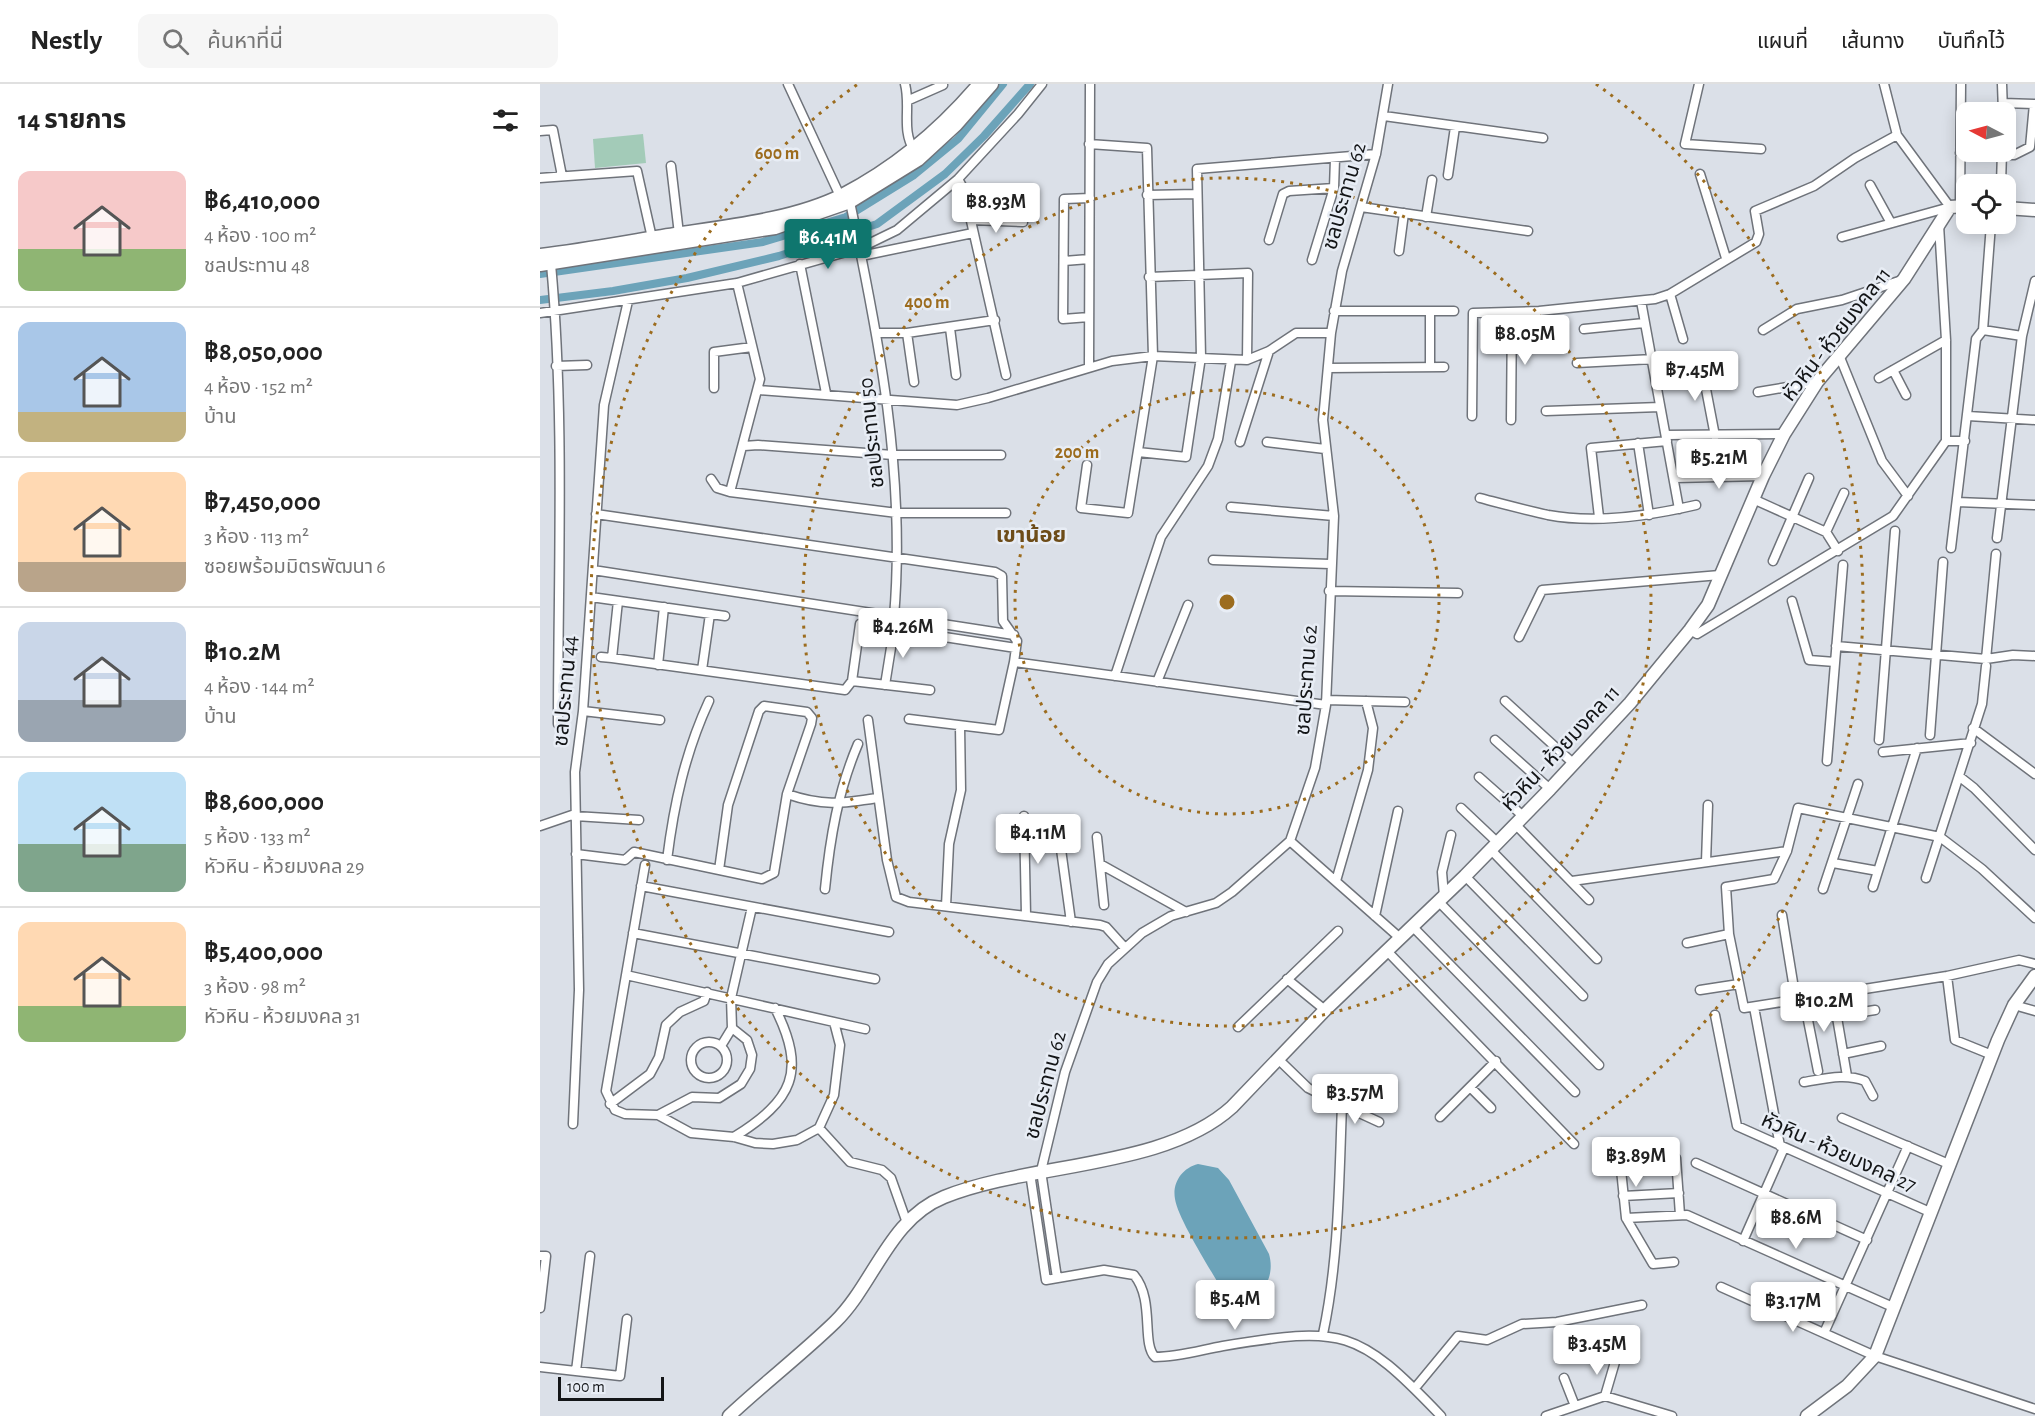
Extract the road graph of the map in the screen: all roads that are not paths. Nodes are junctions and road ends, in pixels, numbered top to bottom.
1 (788, 84) edge
2 (905, 84) edge
3 (979, 84) edge
4 (992, 84) edge
5 (1042, 84) edge
6 (1090, 84) edge
7 (1388, 84) edge
8 (1699, 84) edge
9 (1884, 84) edge
10 (1960, 84) edge
11 (2002, 84) edge
12 (943, 85) edge
13 (909, 100) junction
14 (1960, 102) edge
15 (2003, 102) edge
16 (2035, 104) edge
17 (2016, 106) edge
18 (1384, 116) junction
19 (1455, 127) junction
20 (540, 131) edge
21 (1897, 135) junction
22 (1543, 138) dead end
23 (1089, 144) junction
24 (2032, 147) edge
25 (1761, 149) dead end
26 (914, 150) junction
27 (1376, 154) junction
28 (2016, 154) edge
29 (1335, 159) junction
30 (671, 166) dead end
31 (1700, 174) dead end
32 (1448, 175) dead end
33 (562, 176) junction
34 (540, 178) edge
35 (958, 179) junction
36 (1432, 180) dead end
37 (1870, 185) dead end
38 (1334, 188) junction
39 (1197, 194) junction
40 (1148, 195) junction
41 (1090, 198) junction
42 (845, 199) junction
43 (1956, 203) edge
44 (1361, 207) junction
45 (1956, 207) edge
46 (1956, 209) edge
47 (2016, 209) edge
48 (2035, 210) edge
49 (1404, 213) junction
50 (1426, 217) junction
51 (971, 220) junction
52 (1023, 222) dead end
53 (1891, 223) junction
54 (1939, 224) junction
55 (1528, 231) dead end
56 (974, 233) junction
57 (679, 234) junction
58 (1990, 234) edge
59 (1842, 237) dead end
60 (652, 238) junction
61 (1269, 240) dead end
62 (1399, 251) dead end
63 (860, 252) junction
64 (1726, 258) junction
65 (1089, 259) junction
66 (545, 260) edge
67 (1064, 261) junction
68 (1312, 261) dead end
69 (800, 264) junction
70 (1199, 275) junction
71 (1149, 277) junction
72 (1904, 279) junction
73 (2035, 281) edge
74 (737, 283) junction
75 (1670, 294) junction
76 (628, 301) junction
77 (1641, 302) junction
78 (555, 311) junction
79 (1334, 311) junction
80 (1430, 311) junction
81 (1454, 311) dead end
82 (1512, 312) junction
83 (540, 313) edge
84 (1089, 317) junction
85 (995, 320) junction
86 (1644, 323) junction
87 (950, 328) junction
88 (1584, 329) dead end
89 (1763, 330) dead end
90 (1983, 330) junction
91 (876, 333) junction
92 (907, 333) junction
93 (1331, 333) junction
94 (2022, 336) junction
95 (1683, 339) dead end
96 (1946, 340) junction
97 (752, 347) junction
98 (1269, 351) junction
99 (1153, 356) junction
100 (1839, 356) junction
101 (1200, 357) junction
102 (1247, 360) junction
103 (1653, 360) junction
104 (1231, 361) junction
105 (1577, 363) dead end
106 (1701, 363) dead end
107 (587, 365) dead end
108 (556, 366) junction
109 (1089, 366) junction
110 (1430, 367) junction
111 (1328, 368) junction
112 (1444, 368) dead end
113 (1893, 370) junction
114 (956, 375) dead end
115 (1006, 375) dead end
116 (1879, 378) dead end
117 (914, 382) dead end
118 (1817, 382) junction
119 (714, 388) dead end
120 (759, 390) junction
121 (1758, 392) dead end
122 (826, 393) junction
123 (1906, 396) dead end
124 (887, 398) junction
125 (1660, 407) junction
126 (1546, 411) dead end
127 (1472, 416) dead end
128 (1968, 416) junction
129 (2012, 419) junction
130 (1511, 420) dead end
131 (2035, 420) edge
132 (1784, 434) junction
133 (1715, 436) junction
134 (1666, 438) junction
135 (1946, 441) junction
136 (1965, 441) junction
137 (1240, 442) dead end
138 (1267, 442) dead end
139 (1638, 443) junction
140 (744, 446) junction
141 (1325, 449) junction
142 (1138, 452) junction
143 (893, 455) junction
144 (1001, 455) dead end
145 (1087, 465) dead end
146 (1763, 476) junction
147 (1674, 478) junction
148 (1809, 478) dead end
149 (711, 479) dead end
150 (730, 492) junction
151 (1844, 493) dead end
152 (1908, 496) junction
153 (1480, 498) dead end
154 (1753, 500) junction
155 (1957, 502) junction
156 (2002, 503) junction
157 (1696, 505) dead end
158 (2035, 505) edge
159 (1231, 507) dead end
160 (1679, 509) junction
161 (897, 513) junction
162 (1006, 513) dead end
163 (596, 514) junction
164 (1649, 515) junction
165 (1334, 516) junction
166 (1792, 516) junction
167 (1599, 517) junction
168 (1895, 531) dead end
169 (1826, 532) junction
170 (1997, 538) dead end
171 (1952, 548) dead end
172 (1838, 551) junction
173 (1996, 554) dead end
174 (898, 560) junction
175 (1213, 560) dead end
176 (1773, 561) dead end
177 (1943, 562) dead end
178 (1330, 564) junction
179 (1843, 565) dead end
180 (593, 570) junction
181 (1720, 575) junction
182 (1329, 591) junction
183 (1458, 592) dead end
184 (591, 597) junction
185 (618, 601) junction
186 (1792, 601) dead end
187 (1188, 605) dead end
188 (664, 607) junction
189 (710, 614) junction
190 (725, 616) dead end
191 (894, 616) junction
192 (894, 629) junction
193 (1690, 630) junction
194 (1014, 635) junction
195 (1519, 637) dead end
196 (1836, 646) junction
197 (1016, 648) junction
198 (1887, 650) junction
199 (1937, 654) junction
200 (2035, 656) edge
201 (601, 657) dead end
202 (612, 658) junction
203 (1014, 662) junction
204 (1835, 662) junction
205 (1986, 662) junction
206 (658, 664) junction
207 (702, 670) junction
208 (1115, 676) junction
209 (852, 681) junction
210 (1157, 682) junction
211 (885, 685) junction
212 (930, 690) dead end
213 (709, 701) dead end
214 (1366, 701) junction
215 (1505, 701) dead end
216 (1405, 702) dead end
217 (1326, 703) junction
218 (583, 711) junction
219 (909, 719) dead end
220 (660, 720) dead end
221 (868, 720) dead end
222 (558, 724) dead end
223 (960, 726) junction
224 (1973, 728) junction
225 (1930, 735) dead end
226 (1495, 740) dead end
227 (1879, 740) dead end
228 (1971, 743) junction
229 (858, 744) dead end
230 (1917, 748) junction
231 (1883, 753) dead end
232 (1827, 761) dead end
233 (1574, 764) junction
234 (2035, 774) edge
235 (1479, 777) dead end
236 (1960, 777) junction
237 (1858, 784) dead end
238 (1550, 789) junction
239 (788, 794) junction
240 (877, 798) junction
241 (837, 805) junction
242 (1708, 805) dead end
243 (1461, 808) dead end
244 (1398, 811) dead end
245 (575, 815) junction
246 (1024, 816) dead end
247 (1847, 818) junction
248 (639, 820) dead end
249 (1519, 820) junction
250 (540, 826) edge
251 (1894, 828) junction
252 (1451, 835) dead end
253 (1097, 837) dead end
254 (1940, 837) junction
255 (1290, 841) junction
256 (1060, 842) dead end
257 (1494, 847) junction
258 (2035, 850) edge
259 (1786, 851) junction
260 (576, 854) junction
261 (667, 860) junction
262 (1706, 862) junction
263 (1833, 863) junction
264 (1100, 864) junction
265 (645, 865) dead end
266 (718, 870) junction
267 (1878, 871) junction
268 (1465, 876) junction
269 (1926, 878) dead end
270 (1336, 881) junction
271 (1572, 881) junction
272 (641, 886) junction
273 (1873, 887) dead end
274 (825, 889) dead end
275 (1823, 890) dead end
276 (1441, 898) junction
277 (1588, 900) dead end
278 (1104, 905) dead end
279 (946, 906) junction
280 (752, 907) junction
281 (1186, 912) junction
282 (1026, 915) junction
283 (1782, 915) dead end
284 (1375, 916) junction
285 (2035, 918) edge
286 (1071, 922) junction
287 (1412, 926) junction
288 (1338, 931) dead end
289 (889, 932) dead end
290 (633, 933) junction
291 (1729, 934) junction
292 (1400, 938) junction
293 (1687, 943) dead end
294 (1125, 948) junction
295 (1387, 951) junction
296 (740, 953) junction
297 (1597, 959) dead end
298 (2035, 964) edge
299 (626, 975) junction
300 (1947, 976) junction
301 (2035, 976) edge
302 (875, 979) dead end
303 (1287, 979) junction
304 (1738, 984) junction
305 (1700, 990) dead end
306 (707, 992) junction
307 (1833, 994) junction
308 (1583, 996) dead end
309 (731, 998) junction
310 (1800, 1000) junction
311 (2014, 1005) junction
312 (1754, 1007) junction
313 (775, 1008) junction
314 (1325, 1010) junction
315 (1875, 1010) dead end
316 (2035, 1011) edge
317 (1715, 1015) dead end
318 (1837, 1016) junction
319 (834, 1022) junction
320 (1238, 1027) dead end
321 (732, 1028) junction
322 (865, 1029) dead end
323 (1881, 1046) dead end
324 (721, 1047) junction
325 (1843, 1054) junction
326 (1992, 1055) junction
327 (1278, 1059) junction
328 (1496, 1061) junction
329 (1599, 1065) dead end
330 (1818, 1071) dead end
331 (1847, 1076) junction
332 (1804, 1082) dead end
333 (1471, 1089) junction
334 (1575, 1092) dead end
335 (1873, 1096) dead end
336 (610, 1104) junction
337 (1342, 1105) junction
338 (1491, 1108) dead end
339 (658, 1115) junction
340 (1440, 1118) dead end
341 (1842, 1118) dead end
342 (1379, 1122) dead end
343 (573, 1124) dead end
344 (819, 1128) junction
345 (734, 1137) junction
346 (1574, 1144) dead end
347 (1908, 1146) junction
348 (1782, 1147) junction
349 (1696, 1163) dead end
350 (1951, 1165) junction
351 (1035, 1172) junction
352 (1678, 1193) junction
353 (1887, 1194) junction
354 (1764, 1195) junction
355 (1623, 1196) junction
356 (1932, 1213) junction
357 (1684, 1215) junction
358 (1626, 1218) junction
359 (907, 1223) junction
360 (1867, 1240) junction
361 (1743, 1241) junction
362 (540, 1256) edge
363 (590, 1256) dead end
364 (1674, 1262) dead end
365 (1721, 1287) dead end
366 (1846, 1287) junction
367 (1642, 1305) dead end
368 (540, 1308) edge
369 (1895, 1308) junction
370 (627, 1319) dead end
371 (1824, 1333) junction
372 (1323, 1334) junction
373 (1875, 1356) junction
374 (1615, 1362) dead end
375 (540, 1367) edge
376 (576, 1371) junction
377 (1564, 1378) dead end
378 (1415, 1388) junction
379 (1605, 1396) junction
380 (2035, 1409) edge
381 (1571, 1410) edge
382 (729, 1416) edge
383 (1441, 1416) edge
384 (1546, 1416) edge
385 (1672, 1416) edge
386 (1807, 1416) edge

1 - 42 street, ชลประทาน 50
2 - 13 street
3 - 26 street
4 - 42 street
5 - 35 street
6 - 23 street
7 - 18 street, ชลประทาน 62
8 - 25 street
9 - 21 street
10 - 14 street
11 - 15 street
12 - 13 street
13 - 26 street
16 - 17 street
16 - 24 street
18 - 19 street
18 - 27 street, ชลประทาน 62
19 - 22 street
19 - 32 street
20 - 33 street
21 - 43 street
21 - 64 street
23 - 40 street
23 - 41 street
24 - 28 street
26 - 42 street
27 - 29 street
27 - 44 street, ชลประทาน 62
29 - 38 street
29 - 39 street
30 - 57 street
31 - 64 street
33 - 34 street
33 - 60 street
35 - 51 street
35 - 63 street
36 - 50 street
37 - 53 street
38 - 61 street
38 - 68 street
39 - 40 street
39 - 70 street
40 - 71 street
41 - 65 street
41 - 67 street
42 - 57 street
42 - 63 street, ชลประทาน 50
42 - 66 street
44 - 49 street
44 - 79 street, ชลประทาน 62
45 - 53 street
46 - 54 street, หัวหิน - ห้วยมงคล 11
47 - 48 street
49 - 50 street
49 - 62 street
50 - 55 street
51 - 52 street
51 - 56 street
53 - 59 street
54 - 72 street, หัวหิน - ห้วยมงคล 11
54 - 96 street
56 - 63 street
56 - 85 street
57 - 60 street
58 - 90 street
60 - 66 street
63 - 69 street
63 - 91 street, ชลประทาน 50
64 - 75 street
65 - 67 street
65 - 84 street
66 - 78 street
67 - 84 street
69 - 74 street
69 - 122 street
70 - 71 street
70 - 101 street
70 - 102 street
71 - 99 street
72 - 89 street
72 - 100 street, หัวหิน - ห้วยมงคล 11
73 - 94 street
74 - 76 street
74 - 97 street
75 - 77 street
75 - 95 street
76 - 78 street
76 - 163 street, ชลประทาน 44
77 - 82 street
77 - 86 street
78 - 83 street
78 - 108 street
79 - 80 street
79 - 93 street, ชลประทาน 62
80 - 81 street
80 - 110 street
82 - 127 street
82 - 130 street
84 - 109 street
85 - 87 street
85 - 115 street
86 - 88 street
86 - 103 street
87 - 92 street
87 - 114 street
90 - 94 street
90 - 128 street
91 - 92 street
91 - 124 street, ชลประทาน 50
92 - 117 street
93 - 98 street
93 - 111 street, ชลประทาน 62
94 - 129 street
96 - 113 street
96 - 135 street
97 - 119 street
97 - 120 street
98 - 102 street
98 - 137 street
99 - 101 street
99 - 109 street
99 - 142 street
100 - 118 street, หัวหิน - ห้วยมงคล 11
100 - 152 street
101 - 104 street
101 - 142 street
102 - 104 street
103 - 105 street
103 - 125 street
104 - 208 street
106 - 133 street
107 - 108 street
108 - 222 street
109 - 124 street
110 - 111 street
110 - 112 street
111 - 141 street, ชลประทาน 62
113 - 116 street
113 - 123 street
118 - 121 street
118 - 132 street, หัวหิน - ห้วยมงคล 11
120 - 122 street
120 - 140 street
122 - 124 street
124 - 143 street, ชลประทาน 50
125 - 126 street
125 - 134 street
128 - 129 street
128 - 136 street
129 - 131 street
129 - 156 street
132 - 133 street
132 - 146 street, หัวหิน - ห้วยมงคล 11
133 - 134 street
134 - 139 street
134 - 147 street
135 - 136 street
135 - 152 street
136 - 155 street
138 - 141 street
139 - 164 street
139 - 167 street
140 - 143 street
140 - 150 street
141 - 165 street, ชลประทาน 62
142 - 145 street
143 - 144 street
143 - 161 street, ชลประทาน 50
146 - 147 street
146 - 154 street, หัวหิน - ห้วยมงคล 11
147 - 160 street
148 - 166 street
149 - 150 street
150 - 161 street
151 - 169 street
152 - 172 street
153 - 167 street
154 - 166 street
154 - 181 street, หัวหิน - ห้วยมงคล 11
155 - 156 street
155 - 171 street
156 - 158 street
156 - 170 street
157 - 160 street
159 - 165 street
160 - 164 street
161 - 162 street
161 - 174 street, ชลประทาน 50
163 - 174 street
163 - 180 street, ชลประทาน 44
164 - 167 street
165 - 178 street, ชลประทาน 62
166 - 169 street
166 - 176 street
168 - 198 street
169 - 172 street
172 - 193 street
173 - 205 street
174 - 191 street, ชลประทาน 50
174 - 194 street
175 - 178 street
177 - 199 street
178 - 182 street, ชลประทาน 62
179 - 196 street
180 - 184 street, ชลประทาน 44
180 - 191 street
181 - 193 street, หัวหิน - ห้วยมงคล 11
181 - 195 street
182 - 183 street
182 - 217 street, ชลประทาน 62
184 - 185 street
184 - 218 street, ชลประทาน 44
185 - 188 street
185 - 202 street
186 - 204 street
187 - 210 street
188 - 189 street
188 - 206 street
189 - 190 street
189 - 207 street
191 - 194 street
192 - 197 street
192 - 209 street
192 - 211 street
193 - 233 street, หัวหิน - ห้วยมงคล 11
194 - 197 street
196 - 198 street
196 - 204 street
197 - 203 street
198 - 199 street
198 - 227 street
199 - 205 street
199 - 225 street
200 - 205 street
201 - 202 street
202 - 206 street
203 - 208 street
203 - 223 street
204 - 232 street
205 - 224 street
206 - 207 street
207 - 209 street
208 - 210 street
209 - 211 street
210 - 217 street
211 - 212 street
213 - 261 street
214 - 216 street
214 - 217 street
214 - 270 street
215 - 233 street
217 - 255 street, ชลประทาน 62
218 - 220 street
218 - 245 street, ชลประทาน 44
219 - 223 street
221 - 240 street
223 - 279 street
224 - 228 street
224 - 234 street
226 - 238 street
228 - 230 street
228 - 236 street
229 - 241 street
230 - 231 street
230 - 251 street
233 - 238 street, หัวหิน - ห้วยมงคล 11
235 - 249 street
236 - 254 street
236 - 258 street
237 - 247 street
238 - 249 street, หัวหิน - ห้วยมงคล 11
239 - 241 street
239 - 266 street
239 - 266 street
240 - 241 street
240 - 279 street
241 - 274 street
242 - 262 street
243 - 257 street
244 - 284 street
245 - 248 street
245 - 250 street
245 - 260 street, ชลประทาน 44
246 - 282 street
247 - 251 street
247 - 259 street
247 - 263 street
249 - 257 street, หัวหิน - ห้วยมงคล 11
249 - 271 street
251 - 254 street
251 - 267 street
252 - 276 street
253 - 264 street
254 - 269 street
254 - 285 street
255 - 270 street
255 - 281 street, ชลประทาน 62
256 - 286 street
257 - 268 street, หัวหิน - ห้วยมงคล 11
257 - 297 street
259 - 262 street
259 - 291 street
260 - 261 street
260 - 343 street, ชลประทาน 44
261 - 266 street
262 - 271 street
263 - 267 street
263 - 275 street
264 - 278 street
264 - 281 street
265 - 272 street
267 - 273 street
268 - 276 street, หัวหิน - ห้วยมงคล 11
268 - 308 street
270 - 284 street
271 - 277 street
272 - 280 street
272 - 290 street
276 - 287 street, หัวหิน - ห้วยมงคล 11
276 - 329 street
279 - 282 street
280 - 289 street
280 - 296 street
281 - 294 street, ชลประทาน 62
282 - 286 street
283 - 310 street
284 - 292 street
286 - 294 street
287 - 292 street, หัวหิน - ห้วยมงคล 11
287 - 334 street
288 - 303 street
290 - 296 street
290 - 299 street
291 - 293 street
291 - 304 street
292 - 295 street, หัวหิน - ห้วยมงคล 11
294 - 351 street, ชลประทาน 62
295 - 314 street, หัวหิน - ห้วยมงคล 11
295 - 328 street
296 - 302 street
296 - 309 street
298 - 300 street
299 - 306 street
299 - 336 street
300 - 307 street
300 - 326 street
301 - 311 street
303 - 314 street
303 - 320 street
304 - 305 street
304 - 312 street
306 - 309 street
306 - 336 street
307 - 310 street
307 - 318 street
309 - 313 street
309 - 321 street
310 - 312 street
310 - 330 street
311 - 316 street
311 - 326 street
312 - 348 street
313 - 319 street
313 - 345 street
314 - 327 street, หัวหิน - ห้วยมงคล 11
315 - 318 street
317 - 348 street, หัวหิน - ห้วยมงคล 27
318 - 325 street
319 - 322 street
319 - 344 street
321 - 324 street
321 - 339 street
323 - 325 street
324 - 324 street
325 - 331 street
326 - 350 street
327 - 337 street
327 - 351 street, หัวหิน - ห้วยมงคล 11
328 - 333 street
328 - 346 street
331 - 332 street
331 - 335 street
333 - 338 street
333 - 340 street
336 - 339 street
337 - 342 street
337 - 372 street
339 - 345 street
341 - 347 street
344 - 345 street
344 - 359 street
347 - 350 street
347 - 353 street
348 - 353 street, หัวหิน - ห้วยมงคล 27
348 - 354 street
349 - 354 street
350 - 356 street
351 - 359 street, หัวหิน - ห้วยมงคล 11
351 - 372 street
352 - 355 street
352 - 355 street
352 - 357 street
353 - 356 street, หัวหิน - ห้วยมงคล 27
353 - 360 street
354 - 360 street
354 - 361 street
355 - 358 street
356 - 369 street
357 - 358 street
357 - 361 street
358 - 364 street
359 - 382 street, หัวหิน - ห้วยมงคล 11
360 - 366 street
361 - 366 street
362 - 368 street
363 - 376 street
365 - 371 street
366 - 369 street
366 - 371 street
367 - 378 street
369 - 373 street
370 - 376 street
371 - 373 street
372 - 378 street
373 - 380 street
373 - 386 street
374 - 379 street
375 - 376 street
377 - 381 street
378 - 383 street
379 - 381 street
379 - 385 street
381 - 384 street

